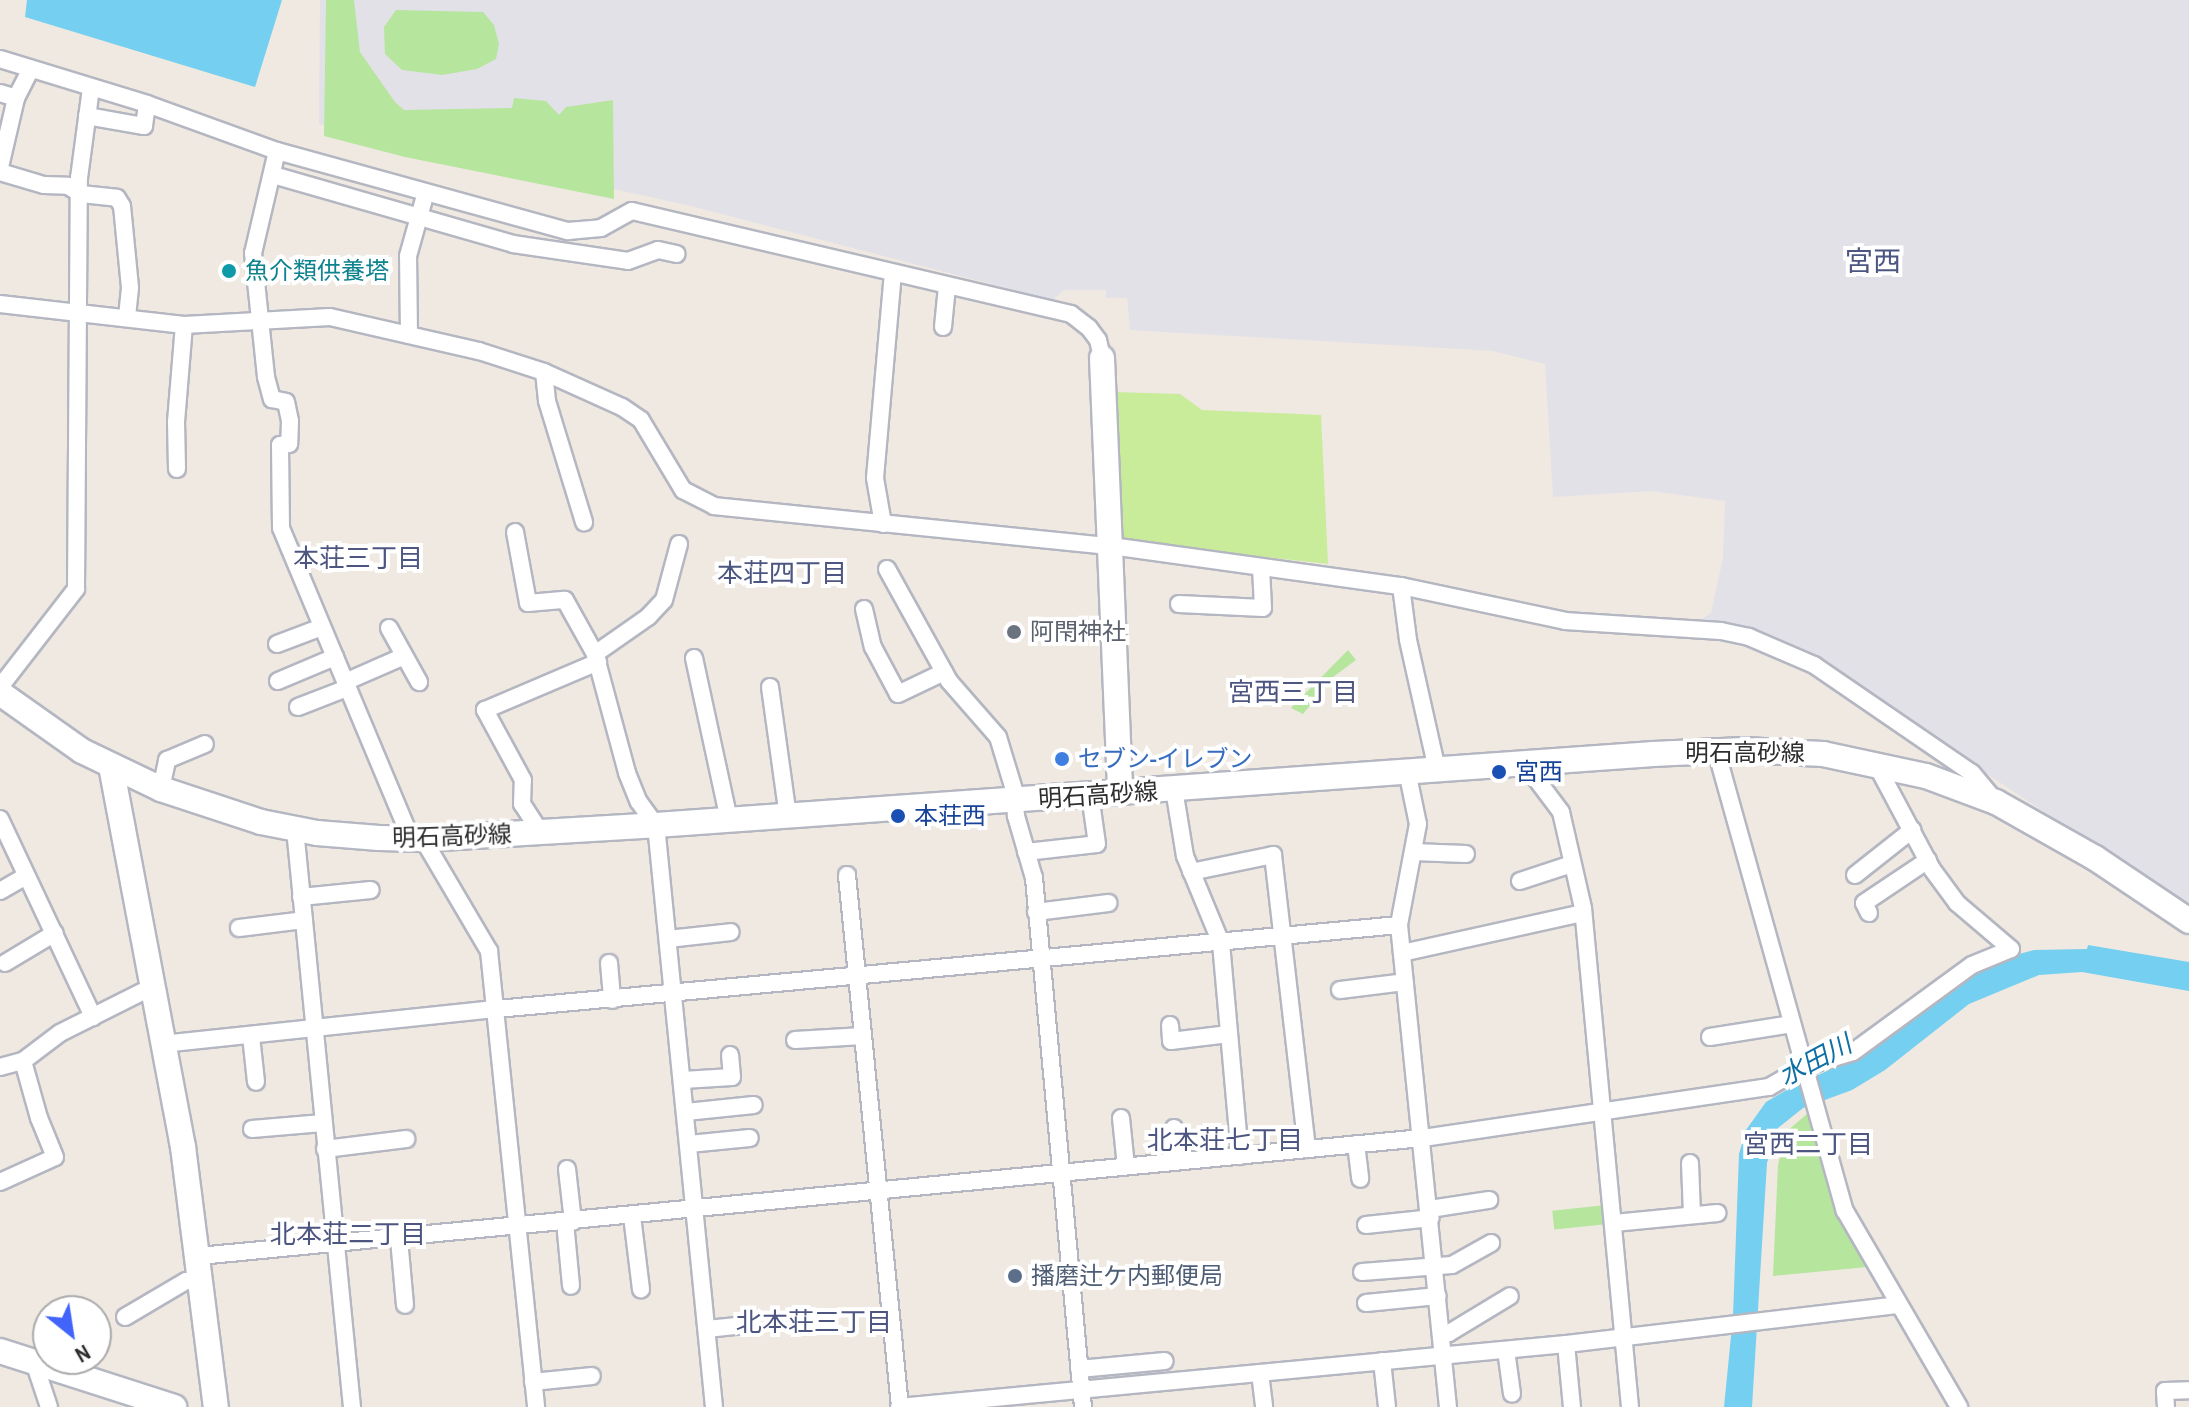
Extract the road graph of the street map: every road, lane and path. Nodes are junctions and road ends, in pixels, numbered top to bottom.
1 (0, 59) edge
2 (31, 69) junction
3 (91, 88) junction
4 (8, 96) edge
5 (147, 104) junction
6 (87, 116) junction
7 (277, 151) junction
8 (0, 169) edge
9 (273, 175) junction
10 (426, 192) junction
11 (81, 194) junction
12 (420, 217) junction
13 (677, 254) dead end
14 (893, 274) junction
15 (947, 286) junction
16 (0, 304) edge
17 (78, 312) junction
18 (127, 318) junction
19 (260, 321) junction
20 (184, 325) junction
21 (943, 327) dead end
22 (409, 335) junction
23 (1102, 358) joint
24 (544, 372) junction
25 (177, 469) dead end
26 (584, 522) dead end
27 (883, 524) junction
28 (515, 532) dead end
29 (679, 544) dead end
30 (1111, 546) junction
31 (1261, 567) junction
32 (887, 569) dead end
33 (1401, 586) junction
34 (1179, 604) dead end
35 (864, 609) dead end
36 (322, 627) junction
37 (389, 628) dead end
38 (277, 644) dead end
39 (335, 657) junction
40 (402, 657) junction
41 (596, 658) junction
42 (694, 658) dead end
43 (944, 672) junction
44 (278, 681) dead end
45 (419, 682) dead end
46 (346, 685) junction
47 (770, 687) dead end
48 (0, 690) edge
49 (298, 707) dead end
50 (205, 743) dead end
51 (1716, 750) junction
52 (1525, 764) junction
53 (1876, 764) junction
54 (111, 766) junction
55 (1437, 770) junction
56 (1407, 771) junction
57 (161, 789) junction
58 (1174, 789) junction
59 (1120, 792) junction
60 (1090, 795) junction
61 (1015, 801) junction
62 (1996, 802) junction
63 (788, 816) junction
64 (0, 819) edge
65 (729, 820) junction
66 (656, 825) junction
67 (295, 829) junction
68 (1912, 830) junction
69 (541, 833) junction
70 (417, 839) junction
71 (1026, 852) junction
72 (1413, 852) junction
73 (1466, 854) dead end
74 (1928, 860) junction
75 (1572, 864) junction
76 (1191, 872) junction
77 (847, 875) dead end
78 (1855, 875) dead end
79 (26, 876) junction
80 (1520, 881) dead end
81 (371, 890) dead end
82 (0, 891) edge
83 (301, 897) junction
84 (1108, 903) dead end
85 (1875, 903) dead end
86 (1036, 912) junction
87 (1583, 913) junction
88 (304, 920) junction
89 (2189, 921) edge
90 (1399, 925) junction
91 (239, 928) dead end
92 (731, 932) dead end
93 (55, 933) junction
94 (1283, 937) junction
95 (668, 939) junction
96 (1221, 943) junction
97 (1402, 953) junction
98 (1038, 958) junction
99 (5, 963) dead end
100 (609, 963) dead end
101 (857, 976) junction
102 (1405, 982) junction
103 (150, 988) junction
104 (1340, 990) dead end
105 (674, 995) junction
106 (612, 1000) junction
107 (497, 1009) junction
108 (93, 1017) junction
109 (1792, 1024) junction
110 (1170, 1025) dead end
111 (314, 1030) junction
112 (1229, 1034) junction
113 (251, 1036) junction
114 (863, 1036) junction
115 (1710, 1037) dead end
116 (795, 1040) dead end
117 (162, 1044) junction
118 (730, 1055) dead end
119 (23, 1061) junction
120 (0, 1067) edge
121 (1803, 1067) junction
122 (683, 1080) junction
123 (256, 1082) dead end
124 (754, 1105) dead end
125 (686, 1112) junction
126 (1603, 1113) junction
127 (1121, 1118) dead end
128 (323, 1123) junction
129 (1174, 1128) dead end
130 (252, 1129) dead end
131 (750, 1138) dead end
132 (1423, 1138) junction
133 (406, 1139) dead end
134 (689, 1144) junction
135 (1356, 1144) junction
136 (325, 1149) junction
137 (1307, 1149) junction
138 (1240, 1156) junction
139 (1177, 1161) junction
140 (1690, 1163) dead end
141 (1126, 1166) junction
142 (567, 1169) dead end
143 (1061, 1172) junction
144 (1360, 1179) dead end
145 (0, 1182) edge
146 (879, 1191) junction
147 (1489, 1200) dead end
148 (695, 1210) junction
149 (1430, 1213) junction
150 (1718, 1213) dead end
151 (1692, 1215) junction
152 (632, 1216) junction
153 (569, 1222) junction
154 (1614, 1223) junction
155 (1366, 1225) dead end
156 (516, 1227) junction
157 (399, 1239) junction
158 (1491, 1243) dead end
159 (334, 1245) junction
160 (1435, 1266) junction
161 (200, 1267) junction
162 (1362, 1272) dead end
163 (571, 1286) dead end
164 (641, 1289) dead end
165 (1438, 1296) junction
166 (1510, 1296) dead end
167 (1366, 1303) dead end
168 (405, 1305) dead end
169 (1898, 1305) junction
170 (140, 1308) junction
171 (125, 1317) dead end
172 (149, 1323) dead end
173 (737, 1326) dead end
174 (707, 1329) junction
175 (1441, 1334) junction
176 (1624, 1337) junction
177 (1566, 1344) junction
178 (1506, 1350) junction
179 (0, 1351) edge
180 (1443, 1356) junction
181 (1165, 1361) dead end
182 (1382, 1361) junction
183 (32, 1364) edge
184 (1079, 1369) junction
185 (1260, 1373) junction
186 (38, 1375) edge
187 (68, 1375) edge
188 (592, 1376) dead end
189 (533, 1382) junction
190 (1081, 1390) junction
191 (2189, 1390) edge
192 (1512, 1394) dead end
193 (49, 1407) edge
194 (174, 1407) edge
195 (216, 1407) edge
196 (352, 1407) edge
197 (536, 1407) edge
198 (714, 1407) edge
199 (900, 1407) edge
200 (1083, 1407) edge
201 (1264, 1407) edge
202 (1387, 1407) edge
203 (1448, 1407) edge
204 (1572, 1407) edge
205 (1630, 1407) edge
206 (1959, 1407) edge
207 (2166, 1407) edge

1 - 2 street
2 - 3 street
2 - 4 street
3 - 5 street
3 - 6 street
4 - 8 street
5 - 6 street
5 - 7 street
6 - 11 street
7 - 9 street
7 - 10 street
8 - 11 street
9 - 12 street
9 - 19 street
10 - 12 street
10 - 14 street
11 - 17 street
11 - 18 street
12 - 13 street
12 - 22 street
14 - 15 street
14 - 27 street
15 - 21 street
15 - 23 street
16 - 17 street
17 - 18 street
17 - 48 street
18 - 20 street
19 - 20 street
19 - 22 street
19 - 36 street
20 - 25 street
22 - 24 street
23 - 30 main road
24 - 26 street
24 - 27 street
27 - 30 street
28 - 41 street
29 - 41 street
30 - 31 street
30 - 59 main road
31 - 33 street
31 - 34 street
32 - 43 street
33 - 55 street
33 - 62 street
35 - 43 street
36 - 38 street
36 - 39 street
37 - 40 street
39 - 44 street
39 - 46 street
40 - 45 street
40 - 46 street
41 - 66 street
41 - 69 street
42 - 65 street
43 - 61 street
46 - 49 street
46 - 70 street
47 - 63 street
48 - 54 main road, 明石高砂線
50 - 57 street
51 - 52 main road, 明石高砂線
51 - 53 main road, 明石高砂線
51 - 109 street
52 - 55 main road, 明石高砂線
52 - 75 street
53 - 62 main road, 明石高砂線
53 - 68 street
54 - 57 main road, 明石高砂線
54 - 103 main road
55 - 56 main road, 明石高砂線
56 - 58 main road, 明石高砂線
56 - 72 street
57 - 67 main road, 明石高砂線
58 - 59 main road, 明石高砂線
58 - 76 street
59 - 60 main road, 明石高砂線
60 - 61 main road, 明石高砂線
60 - 71 street
61 - 63 main road, 明石高砂線
61 - 71 street
62 - 89 main road, 明石高砂線
63 - 65 main road, 明石高砂線
64 - 79 street
65 - 66 main road, 明石高砂線
66 - 69 main road, 明石高砂線
66 - 95 street
67 - 70 main road, 明石高砂線
67 - 83 street
68 - 74 street
68 - 78 street
69 - 70 main road, 明石高砂線
70 - 107 street
71 - 86 street
72 - 73 street
72 - 90 street
74 - 85 street
74 - 121 street
75 - 80 street
75 - 87 street
76 - 94 street
76 - 96 street
77 - 101 street
79 - 82 street
79 - 93 street
81 - 83 street
83 - 88 street
84 - 86 street
86 - 98 street
87 - 97 street
87 - 126 street
88 - 91 street
88 - 111 street
90 - 94 street
90 - 97 street
92 - 95 street
93 - 99 street
93 - 108 street
94 - 96 street
94 - 137 street
95 - 105 street
96 - 98 street
96 - 112 street
97 - 102 street
98 - 101 street
98 - 143 street
100 - 106 street
101 - 105 street
101 - 114 street
102 - 104 street
102 - 132 street
103 - 108 street
103 - 117 main road
105 - 106 street
105 - 122 street
106 - 107 street
107 - 111 street
107 - 156 street
108 - 119 street
109 - 115 street
109 - 121 street
110 - 112 street
111 - 113 street
111 - 128 street
112 - 138 street
113 - 117 street
113 - 123 street
114 - 116 street
114 - 146 street
117 - 161 main road
118 - 122 street
119 - 120 street
119 - 145 street
121 - 126 street
121 - 169 street
122 - 125 street
124 - 125 street
125 - 134 street
126 - 132 street
126 - 154 street
127 - 141 street
128 - 130 street
128 - 136 street
129 - 139 street
131 - 134 street
132 - 135 street
132 - 149 street
133 - 136 street
134 - 148 street
135 - 137 street
135 - 144 street
136 - 159 street
137 - 138 street
138 - 139 street
139 - 141 street
140 - 151 street
141 - 143 street
142 - 153 street
143 - 146 street
143 - 184 street
146 - 148 street
146 - 199 street
147 - 149 street
148 - 152 street
148 - 174 street
149 - 155 street
149 - 160 street
150 - 151 street
151 - 154 street
152 - 153 street
152 - 164 street
153 - 156 street
153 - 163 street
154 - 176 street
156 - 157 street
156 - 189 street
157 - 159 street
157 - 168 street
158 - 160 street
159 - 161 street
159 - 196 street
160 - 162 street
160 - 165 street
161 - 170 street
161 - 195 main road
165 - 167 street
165 - 175 street
166 - 175 street
169 - 176 street
169 - 206 street
170 - 171 street
170 - 172 street
173 - 174 street
174 - 198 street
175 - 180 street
176 - 177 street
176 - 205 street
177 - 178 street
177 - 204 street
178 - 180 street
178 - 192 street
179 - 183 main road
180 - 182 street
180 - 203 street
181 - 184 street
182 - 185 street
182 - 202 street
184 - 190 street
185 - 190 street
185 - 201 street
186 - 193 street
187 - 194 main road
188 - 189 street
189 - 197 street
190 - 199 street
190 - 200 street
191 - 207 street

